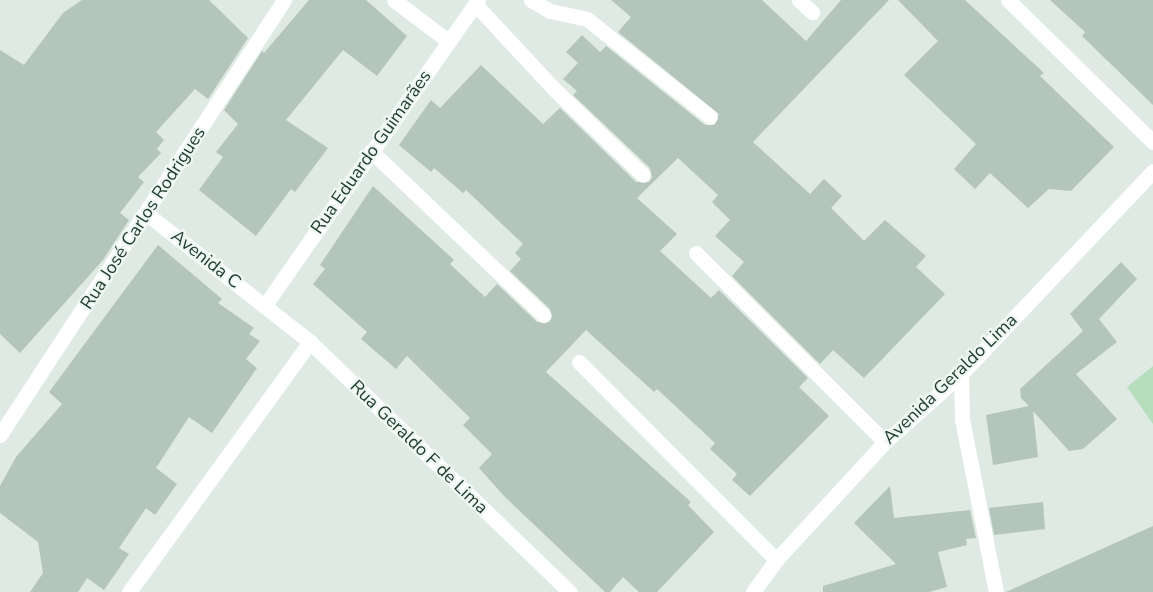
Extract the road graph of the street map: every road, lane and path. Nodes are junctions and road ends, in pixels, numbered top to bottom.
1 (284, 0) edge
2 (394, 0) edge
3 (531, 0) edge
4 (799, 0) edge
5 (1008, 0) edge
6 (476, 2) edge
7 (812, 12) dead end
8 (448, 42) junction
9 (710, 117) dead end
10 (1153, 142) edge
11 (371, 151) junction
12 (1153, 171) edge
13 (643, 175) dead end
14 (147, 214) junction
15 (696, 253) dead end
16 (265, 305) junction
17 (543, 314) dead end
18 (310, 342) junction
19 (579, 362) dead end
20 (961, 374) junction
21 (0, 435) edge
22 (885, 442) junction
23 (776, 560) junction
24 (129, 592) edge
25 (570, 592) edge
26 (753, 592) edge
27 (996, 592) edge

1 - 14 street, Rua José Carlos Rodrigues
2 - 8 street
3 - 9 street
4 - 7 street
5 - 10 street
6 - 8 street, Rua Eduardo Guimarães
6 - 13 street
8 - 11 street, Rua Eduardo Guimarães
11 - 16 street, Rua Eduardo Guimarães
11 - 17 street
12 - 20 street, Avenida Geraldo Lima
14 - 16 street, Avenida C
14 - 21 street, Rua José Carlos Rodrigues
15 - 22 street
16 - 18 street, Rua Geraldo F de Lima
18 - 24 street
18 - 25 street, Rua Geraldo F de Lima
19 - 23 street
20 - 22 street, Avenida Geraldo Lima
20 - 27 street
22 - 23 street, Avenida Geraldo Lima
23 - 26 street, Avenida Geraldo Lima

